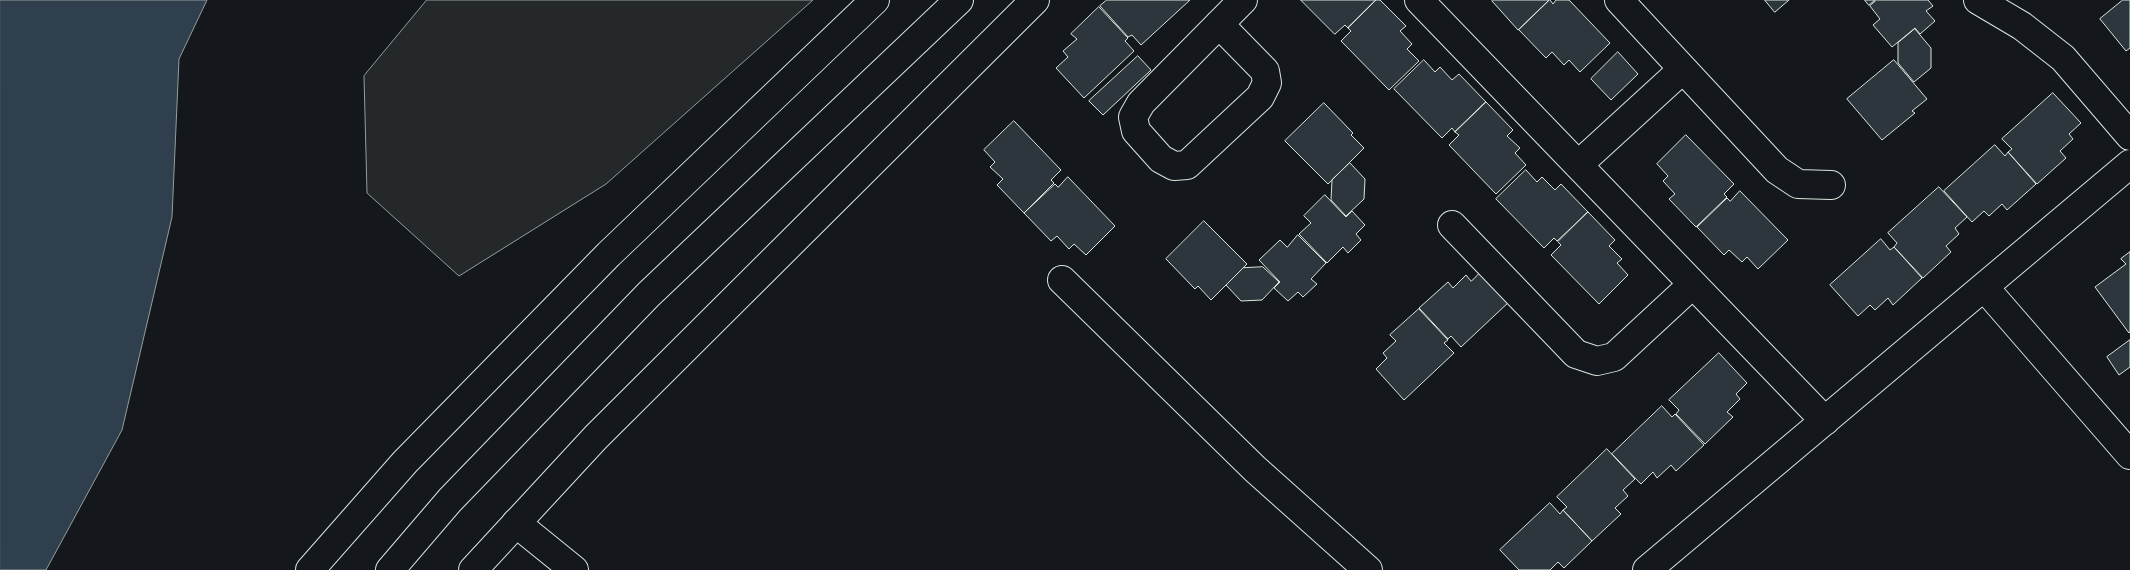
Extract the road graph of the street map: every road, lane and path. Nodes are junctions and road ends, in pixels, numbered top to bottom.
1 (875, 0) edge
2 (959, 0) edge
3 (1035, 0) edge
4 (1243, 0) edge
5 (1419, 0) edge
6 (1619, 0) edge
7 (1978, 0) edge
8 (1219, 24) junction
9 (1682, 69) junction
10 (2130, 136) edge
11 (2130, 164) edge
12 (1578, 165) junction
13 (1832, 185) dead end
14 (1452, 225) dead end
15 (1062, 280) dead end
16 (1693, 284) junction
17 (1984, 287) junction
18 (1825, 421) junction
19 (2130, 455) edge
20 (516, 523) junction
21 (310, 570) edge
22 (390, 570) edge
23 (473, 570) edge
24 (574, 570) edge
25 (1368, 570) edge
26 (1647, 570) edge

1 - 21 street
2 - 22 street
3 - 20 street
4 - 8 street
5 - 12 street
6 - 9 street
7 - 10 street
8 - 8 street
9 - 12 street
9 - 13 street
11 - 17 street
12 - 16 street
14 - 16 street
15 - 25 street
16 - 18 street
17 - 18 street
17 - 19 street
18 - 26 street
20 - 23 street
20 - 24 street

